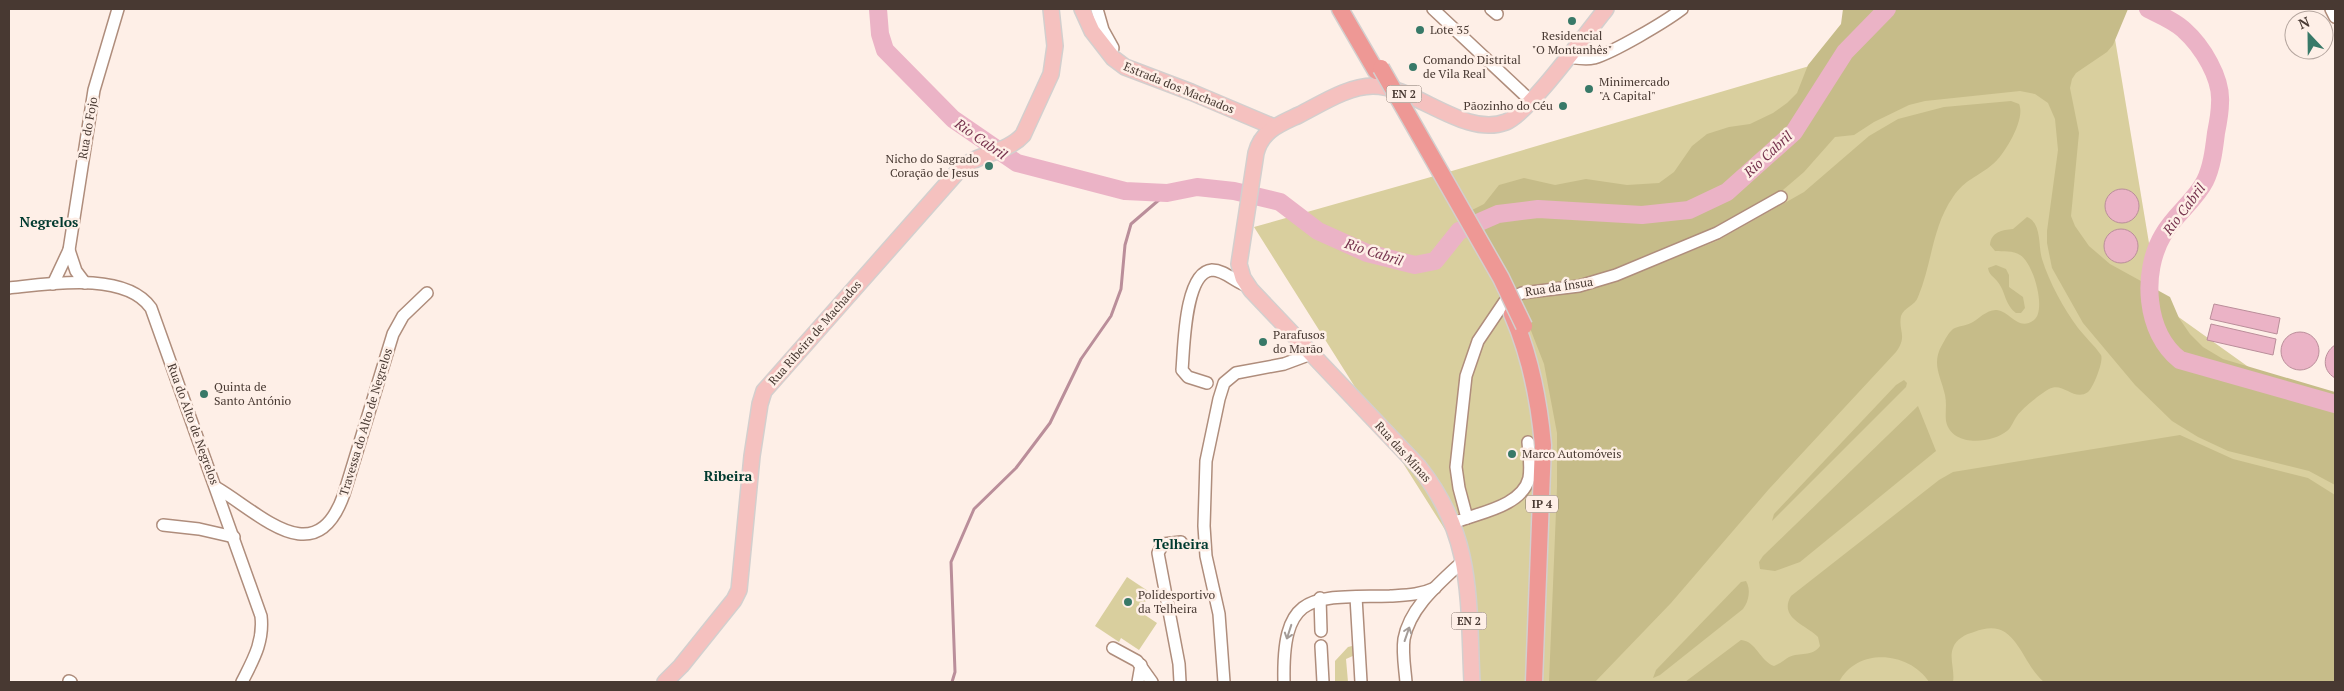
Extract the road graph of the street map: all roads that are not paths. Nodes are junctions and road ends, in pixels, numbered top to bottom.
1 (118, 9) edge
2 (1051, 9) edge
3 (1082, 9) edge
4 (1097, 9) edge
5 (1340, 9) edge
6 (1346, 9) edge
7 (1433, 9) edge
8 (1606, 9) edge
9 (1682, 9) edge
10 (2331, 9) edge
11 (2335, 17) edge
12 (1567, 57) junction
13 (1125, 68) junction
14 (1378, 70) junction
15 (1531, 101) junction
16 (1274, 127) junction
17 (1781, 197) dead end
18 (69, 250) junction
19 (85, 283) junction
20 (53, 284) junction
21 (1248, 286) junction
22 (9, 288) edge
23 (426, 293) dead end
24 (1521, 327) junction
25 (1311, 354) junction
26 (1207, 383) dead end
27 (1528, 442) dead end
28 (217, 488) junction
29 (1467, 518) junction
30 (1452, 523) junction
31 (163, 525) dead end
32 (234, 537) junction
33 (1181, 542) dead end
34 (1464, 560) junction
35 (1435, 588) junction
36 (1356, 597) junction
37 (1320, 598) junction
38 (1321, 631) dead end
39 (1321, 646) dead end
40 (1113, 648) dead end
41 (1141, 665) junction
42 (242, 682) edge
43 (665, 682) edge
44 (1138, 682) edge
45 (1152, 682) edge
46 (1180, 682) edge
47 (1224, 682) edge
48 (1284, 682) edge
49 (1323, 682) edge
50 (1361, 682) edge
51 (1406, 682) edge
52 (1472, 682) edge
53 (1533, 682) edge
54 (1542, 682) edge

1 - 18 street, Rua do Fojo
2 - 43 main road, Rua Ribeira de Machados
3 - 13 main road, Estrada dos Machados
4 - 13 street
5 - 14 highway, IP 4
6 - 14 highway, IP 4
7 - 15 street
8 - 12 main road, EN 2
9 - 12 street
10 - 11 street
12 - 15 main road, EN 2
13 - 16 main road, Estrada dos Machados
14 - 24 highway, IP 4
14 - 24 highway, IP 4, bridge
15 - 16 main road, EN 2
16 - 21 main road, EN 2
17 - 29 street, Rua da Ínsua
18 - 19 street
18 - 20 street, Rua do Fojo
19 - 20 street, Rua do Alto de Negrelos
19 - 28 street, Rua do Alto de Negrelos
20 - 22 street, Rua do Alto de Negrelos
21 - 25 main road, EN 2
21 - 26 street
23 - 28 street, Travessa do Alto de Negrelos
24 - 53 highway, IP 4
24 - 54 highway, IP 4
25 - 30 main road, Rua das Minas / EN 2
25 - 47 street
27 - 29 street
28 - 32 street, Rua do Alto de Negrelos
29 - 30 street
30 - 34 main road, Rua das Minas / EN 2
31 - 32 street
32 - 42 street, Rua do Alto de Negrelos
33 - 46 street
34 - 35 street
34 - 52 main road, Rua das Minas / EN 2
35 - 36 street
51 -> 35 street
36 - 37 street
36 - 50 street
37 - 38 street
37 -> 48 street
39 - 49 street
40 - 41 street
41 - 44 street
41 - 45 street

